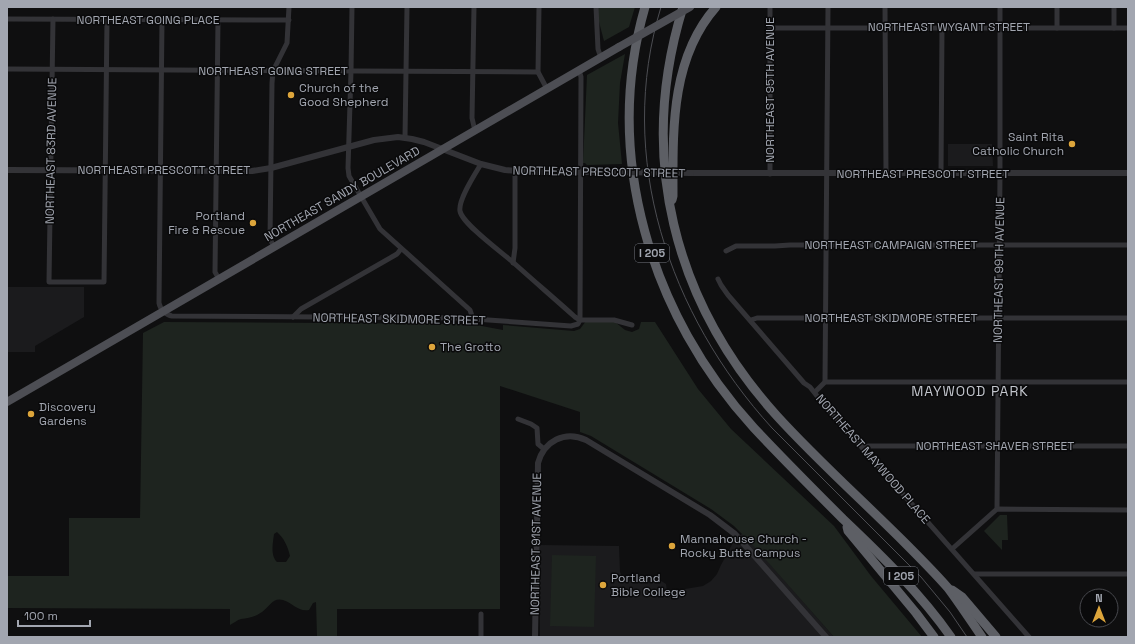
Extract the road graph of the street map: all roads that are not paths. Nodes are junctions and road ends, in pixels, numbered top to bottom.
1 (289, 7) edge
2 (352, 7) edge
3 (407, 7) edge
4 (474, 7) edge
5 (539, 7) edge
6 (596, 7) edge
7 (643, 7) edge
8 (683, 7) edge
9 (690, 7) edge
10 (716, 7) edge
11 (770, 7) edge
12 (828, 7) edge
13 (885, 7) edge
14 (1000, 7) edge
15 (1057, 7) edge
16 (1114, 7) edge
17 (7, 19) edge
18 (52, 19) junction
19 (107, 20) junction
20 (162, 20) junction
21 (218, 20) junction
22 (289, 20) junction
23 (828, 27) junction
24 (942, 27) junction
25 (1000, 27) junction
26 (770, 28) junction
27 (885, 28) junction
28 (1057, 28) junction
29 (1114, 28) junction
30 (1128, 28) edge
31 (601, 58) junction
32 (7, 69) edge
33 (52, 70) junction
34 (107, 70) junction
35 (579, 70) junction
36 (162, 71) junction
37 (217, 71) junction
38 (273, 71) junction
39 (351, 71) junction
40 (406, 71) junction
41 (472, 72) junction
42 (538, 72) junction
43 (547, 89) junction
44 (475, 131) junction
45 (405, 138) junction
46 (349, 147) junction
47 (443, 149) junction
48 (481, 164) junction
49 (271, 168) junction
50 (7, 170) edge
51 (50, 170) junction
52 (105, 171) junction
53 (161, 171) junction
54 (216, 171) junction
55 (515, 172) junction
56 (581, 172) junction
57 (1128, 173) edge
58 (770, 174) junction
59 (827, 174) junction
60 (886, 174) junction
61 (941, 174) junction
62 (1000, 174) junction
63 (360, 197) junction
64 (670, 207) junction
65 (826, 245) junction
66 (1128, 245) edge
67 (999, 246) junction
68 (274, 247) junction
69 (401, 249) junction
70 (726, 251) dead end
71 (513, 263) junction
72 (219, 279) junction
73 (718, 279) dead end
74 (163, 311) junction
75 (293, 317) junction
76 (826, 318) junction
77 (998, 318) junction
78 (1128, 318) edge
79 (473, 319) junction
80 (580, 320) junction
81 (751, 320) junction
82 (632, 325) dead end
83 (825, 382) junction
84 (998, 382) junction
85 (1128, 382) edge
86 (815, 392) junction
87 (7, 402) edge
88 (518, 419) dead end
89 (997, 446) junction
90 (1128, 446) edge
91 (862, 447) junction
92 (544, 449) junction
93 (996, 509) junction
94 (1128, 510) edge
95 (845, 521) junction
96 (952, 548) junction
97 (975, 574) junction
98 (1128, 574) edge
99 (947, 587) junction
100 (481, 614) dead end
101 (481, 637) edge
102 (536, 637) edge
103 (826, 637) edge
104 (934, 637) edge
105 (951, 637) edge
106 (982, 637) edge
107 (996, 637) edge
108 (1029, 637) edge

1 - 22 street
2 - 39 street
3 - 40 street
4 - 41 street
5 - 42 street
6 - 31 street
7 - 95 highway, I 205
8 - 64 highway, I 205
9 - 31 main road, NORTHEAST SANDY BOULEVARD, bridge
10 - 64 highway
11 - 26 street, NORTHEAST 95TH AVENUE
12 - 23 street
13 - 27 street
14 - 25 street, NORTHEAST 99TH AVENUE
15 - 28 street
16 - 29 street
17 - 18 street, NORTHEAST GOING PLACE
18 - 19 street, NORTHEAST GOING PLACE
18 - 33 street, NORTHEAST 83RD AVENUE
19 - 20 street, NORTHEAST GOING PLACE
19 - 34 street
20 - 21 street, NORTHEAST GOING PLACE
20 - 36 street
21 - 22 street, NORTHEAST GOING PLACE
21 - 37 street
22 - 38 street
23 - 26 street, NORTHEAST WYGANT STREET
23 - 27 street, NORTHEAST WYGANT STREET
23 - 59 street
24 - 25 street, NORTHEAST WYGANT STREET
24 - 27 street, NORTHEAST WYGANT STREET
24 - 61 street
25 - 28 street, NORTHEAST WYGANT STREET
25 - 62 street, NORTHEAST 99TH AVENUE
26 - 58 street, NORTHEAST 95TH AVENUE
27 - 60 street
28 - 29 street, NORTHEAST WYGANT STREET
29 - 30 street, NORTHEAST WYGANT STREET
31 - 35 main road, NORTHEAST SANDY BOULEVARD
32 - 33 street, NORTHEAST GOING STREET
33 - 34 street, NORTHEAST GOING STREET
33 - 51 street, NORTHEAST 83RD AVENUE
34 - 36 street, NORTHEAST GOING STREET
34 - 52 street
35 - 43 main road, NORTHEAST SANDY BOULEVARD
35 - 56 street
36 - 37 street, NORTHEAST GOING STREET
36 - 53 street
37 - 38 street, NORTHEAST GOING STREET
37 - 54 street
38 - 39 street, NORTHEAST GOING STREET
38 - 49 street
39 - 40 street, NORTHEAST GOING STREET
39 - 46 street
40 - 41 street, NORTHEAST GOING STREET
40 - 45 street
41 - 42 street, NORTHEAST GOING STREET
41 - 44 street
42 - 43 street
43 - 44 main road, NORTHEAST SANDY BOULEVARD
44 - 47 main road, NORTHEAST SANDY BOULEVARD
45 - 46 street, NORTHEAST PRESCOTT STREET
45 - 47 street, NORTHEAST PRESCOTT STREET
46 - 49 street, NORTHEAST PRESCOTT STREET
46 - 63 street
47 - 48 street, NORTHEAST PRESCOTT STREET
47 - 63 main road, NORTHEAST SANDY BOULEVARD
48 - 55 street, NORTHEAST PRESCOTT STREET
48 - 71 street
49 - 54 street, NORTHEAST PRESCOTT STREET
49 - 68 street
50 - 51 street, NORTHEAST PRESCOTT STREET
51 - 52 street, NORTHEAST PRESCOTT STREET
51 - 52 street, NORTHEAST 83RD AVENUE
52 - 53 street, NORTHEAST PRESCOTT STREET
53 - 54 street, NORTHEAST PRESCOTT STREET
53 - 74 street
54 - 72 street
55 - 56 street, NORTHEAST PRESCOTT STREET
55 - 71 street
56 - 58 street, NORTHEAST PRESCOTT STREET, bridge
56 - 80 street
57 - 62 street, NORTHEAST PRESCOTT STREET
58 - 59 street, NORTHEAST PRESCOTT STREET
59 - 60 street, NORTHEAST PRESCOTT STREET
59 - 65 street
60 - 61 street, NORTHEAST PRESCOTT STREET
61 - 62 street, NORTHEAST PRESCOTT STREET
62 - 67 street, NORTHEAST 99TH AVENUE
63 - 68 main road, NORTHEAST SANDY BOULEVARD
63 - 69 street
64 - 99 highway, I 205
65 - 67 street, NORTHEAST CAMPAIGN STREET
65 - 70 street, NORTHEAST CAMPAIGN STREET
65 - 76 street
66 - 67 street, NORTHEAST CAMPAIGN STREET
67 - 77 street, NORTHEAST 99TH AVENUE
68 - 72 main road, NORTHEAST SANDY BOULEVARD
69 - 75 street
69 - 79 street
71 - 80 street
72 - 74 main road, NORTHEAST SANDY BOULEVARD
73 - 81 street, NORTHEAST MAYWOOD PLACE
74 - 75 street, NORTHEAST SKIDMORE STREET
74 - 87 main road, NORTHEAST SANDY BOULEVARD
75 - 79 street, NORTHEAST SKIDMORE STREET
76 - 77 street, NORTHEAST SKIDMORE STREET
76 - 81 street, NORTHEAST SKIDMORE STREET
76 - 83 street
77 - 78 street, NORTHEAST SKIDMORE STREET
77 - 84 street, NORTHEAST 99TH AVENUE
79 - 80 street, NORTHEAST SKIDMORE STREET
80 - 82 street, NORTHEAST SKIDMORE STREET
81 - 86 street, NORTHEAST MAYWOOD PLACE
83 - 84 street
83 - 86 street
84 - 85 street
84 - 89 street, NORTHEAST 99TH AVENUE
86 - 91 street, NORTHEAST MAYWOOD PLACE
88 - 92 street
89 - 90 street, NORTHEAST SHAVER STREET
89 - 91 street, NORTHEAST SHAVER STREET
89 - 93 street, NORTHEAST 99TH AVENUE
91 - 96 street, NORTHEAST MAYWOOD PLACE
92 - 102 street, NORTHEAST 91ST AVENUE
92 - 103 street
93 - 94 street
93 - 96 street
95 - 104 highway
95 - 105 highway, I 205
96 - 97 street, NORTHEAST MAYWOOD PLACE
97 - 98 street
97 - 108 street, NORTHEAST MAYWOOD PLACE
99 - 106 highway, I 205
99 - 107 highway
100 - 101 street

